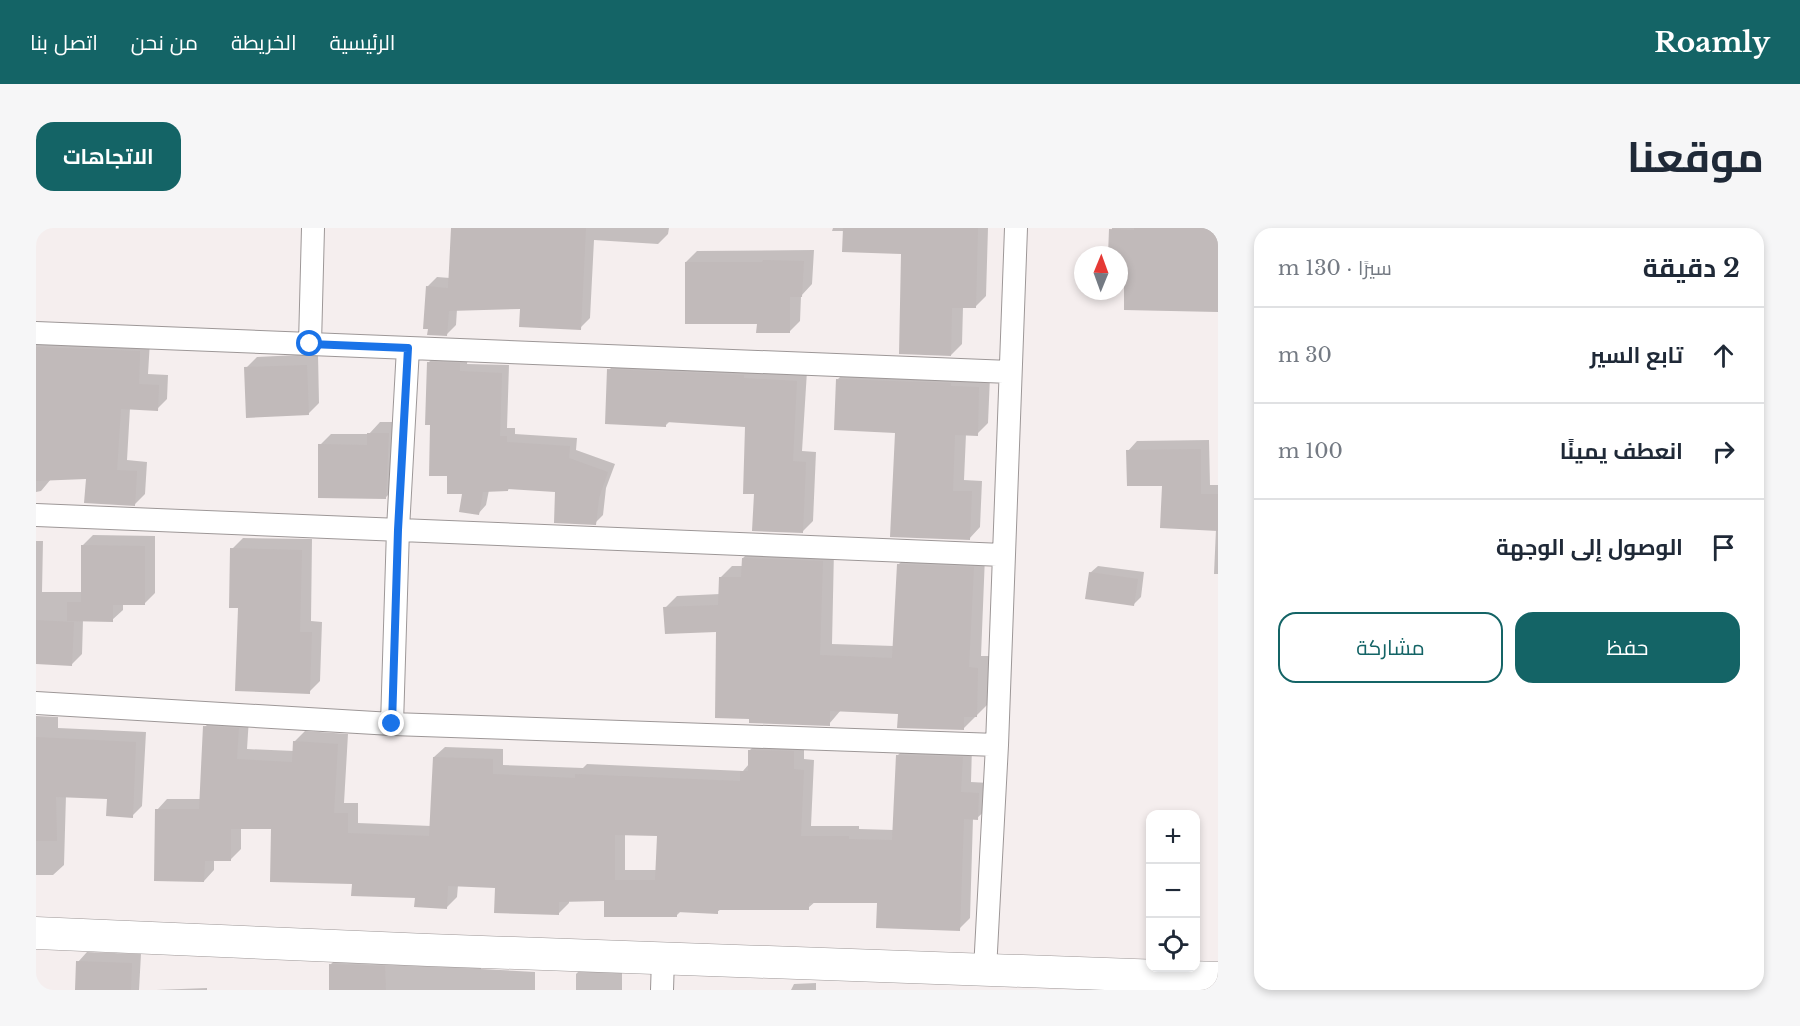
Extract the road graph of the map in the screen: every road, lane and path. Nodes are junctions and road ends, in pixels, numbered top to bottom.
1 (313, 228) edge
2 (1016, 228) edge
3 (36, 333) edge
4 (310, 344) junction
5 (408, 348) junction
6 (1010, 372) junction
7 (36, 514) edge
8 (398, 530) junction
9 (1002, 555) junction
10 (36, 703) edge
11 (392, 724) junction
12 (997, 745) junction
13 (36, 933) edge
14 (663, 959) junction
15 (971, 977) edge
16 (1218, 978) edge
17 (662, 990) edge

1 - 4 street
2 - 6 street
3 - 4 street
4 - 5 street
5 - 6 street
5 - 8 street
6 - 9 street
7 - 8 street
8 - 9 street
8 - 11 street
9 - 12 street
10 - 11 street
11 - 12 street
12 - 15 street
13 - 14 street
14 - 15 street
14 - 17 street
15 - 16 street

